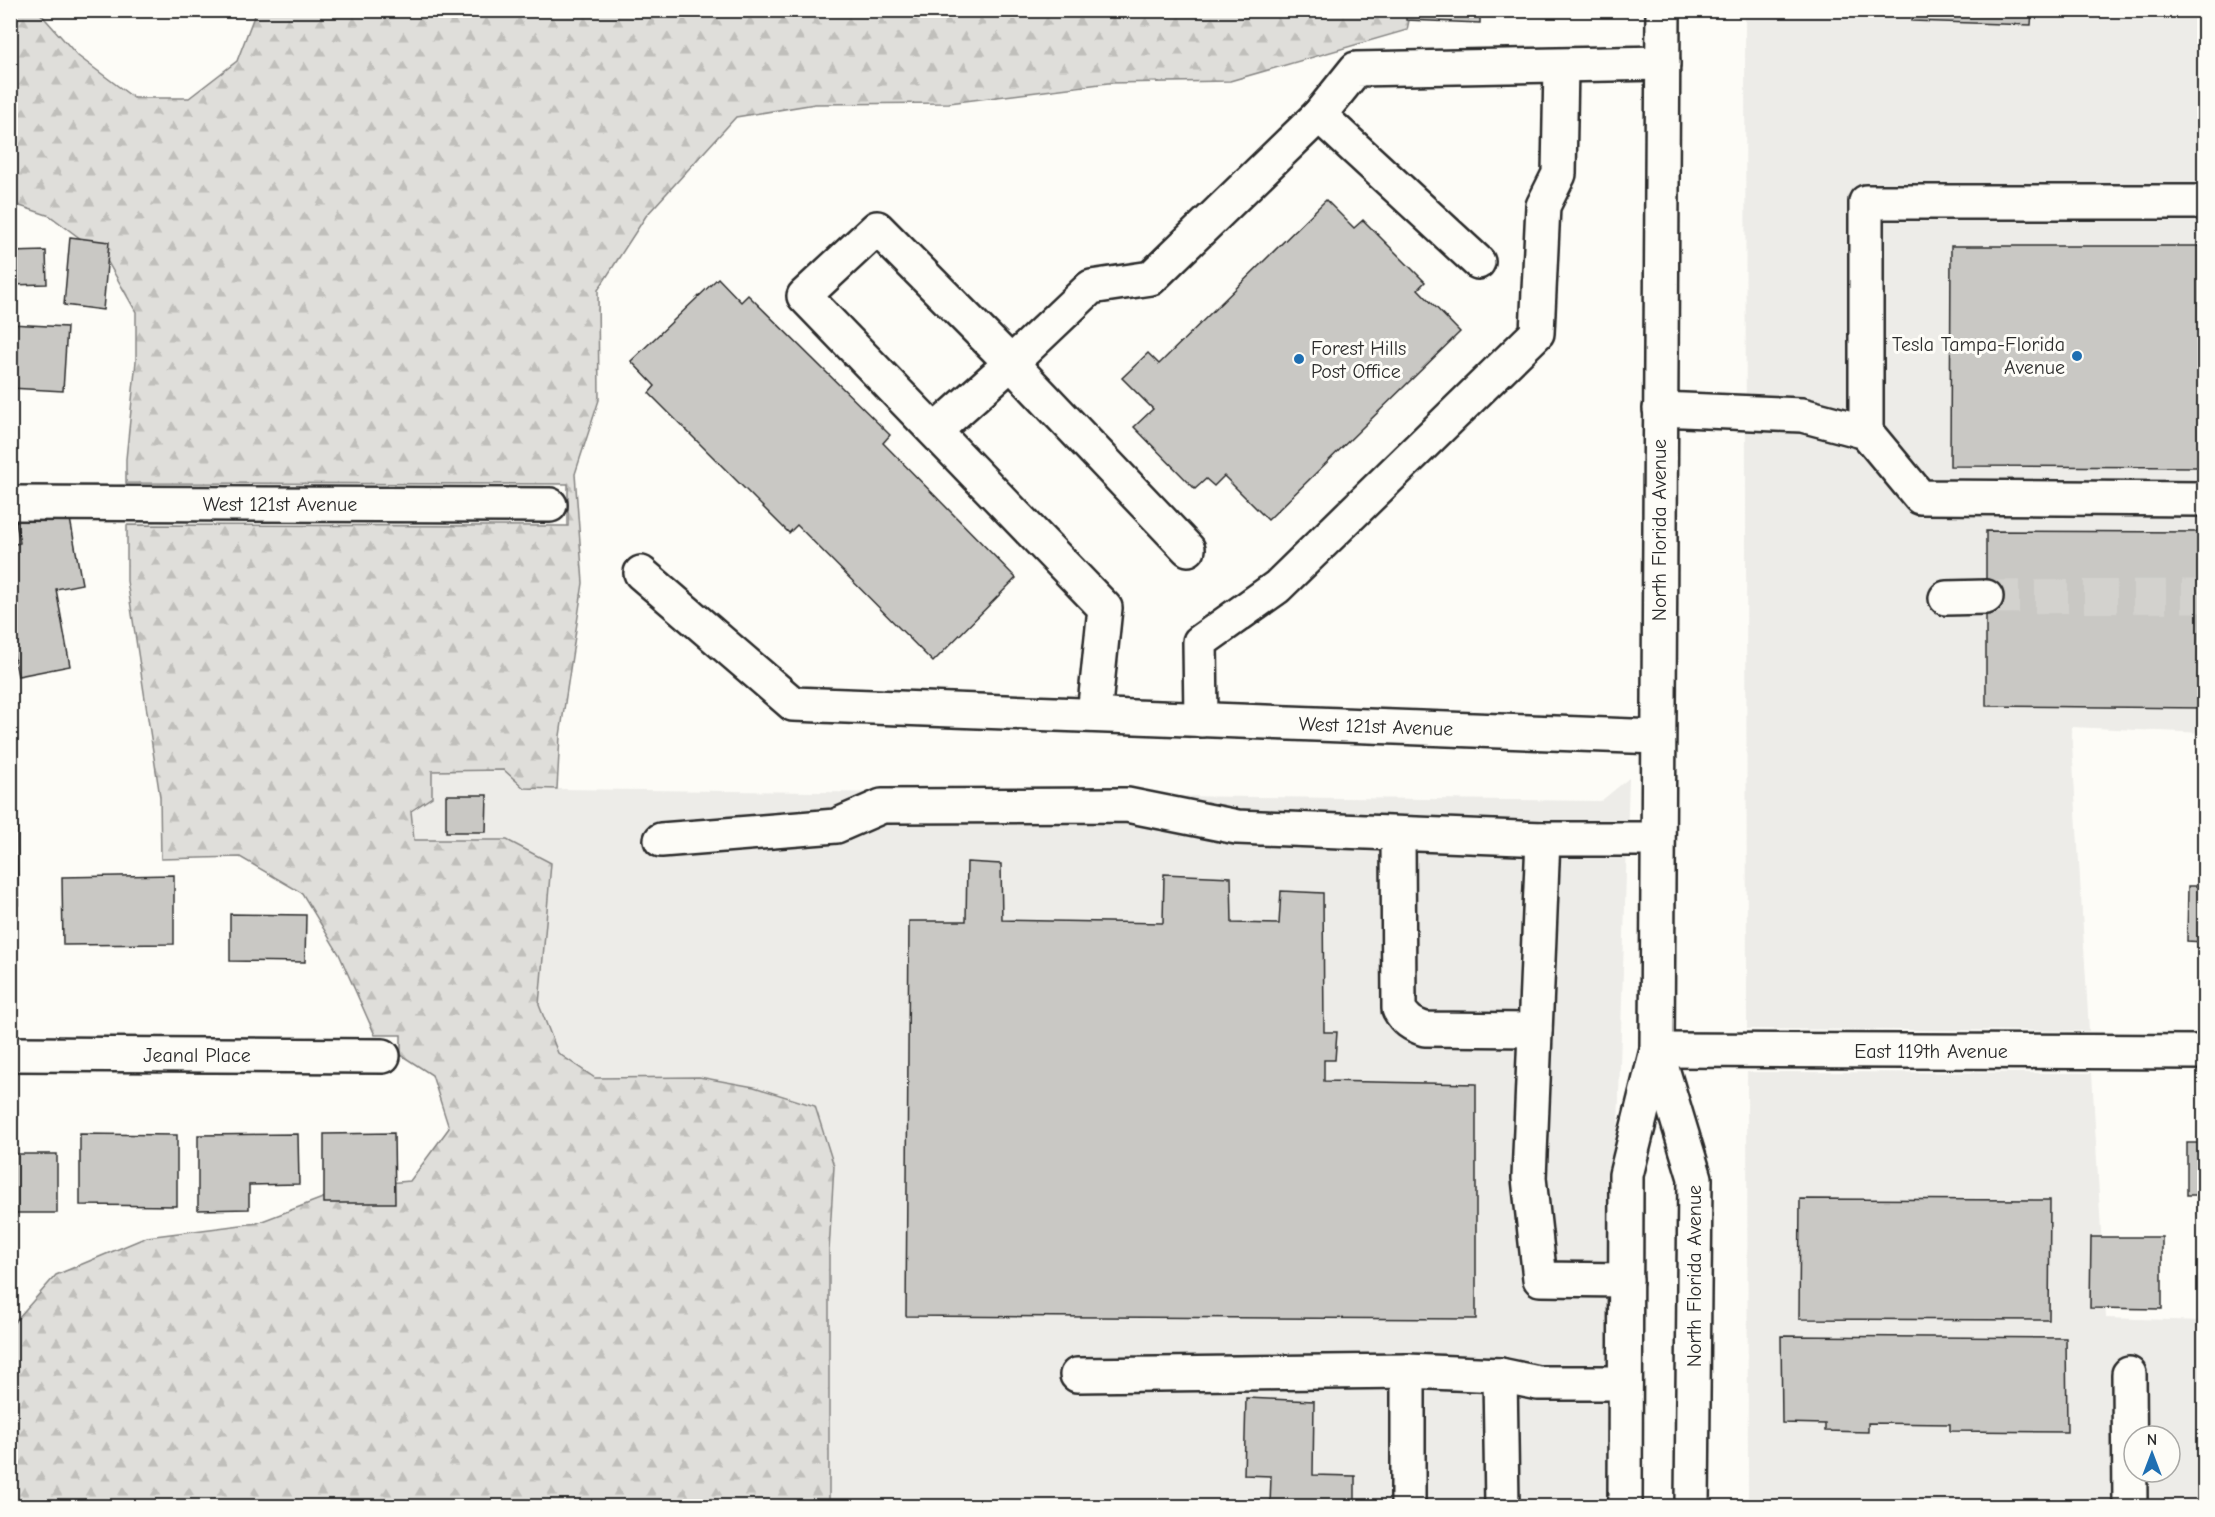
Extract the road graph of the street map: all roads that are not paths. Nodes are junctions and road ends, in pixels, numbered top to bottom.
1 (1664, 10) edge
2 (1663, 63) junction
3 (1561, 66) junction
4 (1319, 115) junction
5 (2205, 202) edge
6 (1478, 262) dead end
7 (1011, 363) junction
8 (1660, 409) junction
9 (935, 431) junction
10 (1866, 432) junction
11 (2205, 500) edge
12 (10, 503) edge
13 (550, 505) dead end
14 (1188, 549) dead end
15 (641, 573) dead end
16 (1986, 597) tunnel mouth
17 (1946, 598) dead end
18 (1094, 715) junction
19 (1201, 720) junction
20 (1658, 737) junction
21 (1398, 835) junction
22 (1657, 838) junction
23 (1543, 839) junction
24 (661, 840) dead end
25 (1535, 1030) junction
26 (1656, 1050) junction
27 (2205, 1053) edge
28 (10, 1054) edge
29 (383, 1056) dead end
30 (1626, 1280) junction
31 (1408, 1371) junction
32 (2129, 1374) dead end
33 (1077, 1375) dead end
34 (1500, 1375) junction
35 (1625, 1383) junction
36 (1408, 1506) edge
37 (1502, 1506) edge
38 (1625, 1506) edge
39 (1692, 1506) edge
40 (2130, 1506) edge

1 - 2 street, North Florida Avenue
2 - 3 street
2 - 8 street, North Florida Avenue
3 - 4 street
3 - 19 street
4 - 6 street
4 - 7 street
5 - 10 street
7 - 9 street
7 - 9 street
7 - 14 street
8 - 10 street
8 - 20 street, North Florida Avenue
9 - 18 street
10 - 11 street
12 - 13 street, West 121st Avenue
15 - 18 street, West 121st Avenue
16 - 17 street
18 - 19 street, West 121st Avenue
19 - 20 street, West 121st Avenue
20 - 22 street, North Florida Avenue
21 - 23 street
21 - 24 street
21 - 25 street
22 - 23 street
22 - 26 street, North Florida Avenue
23 - 25 street
25 - 30 street
26 - 27 street, East 119th Avenue
26 - 30 street, North Florida Avenue
26 - 39 street, North Florida Avenue
28 - 29 street, Jeanal Place
30 - 35 street, North Florida Avenue
31 - 33 street
31 - 34 street
31 - 36 street
32 - 40 street
34 - 35 street
34 - 37 street
35 - 38 street, North Florida Avenue

